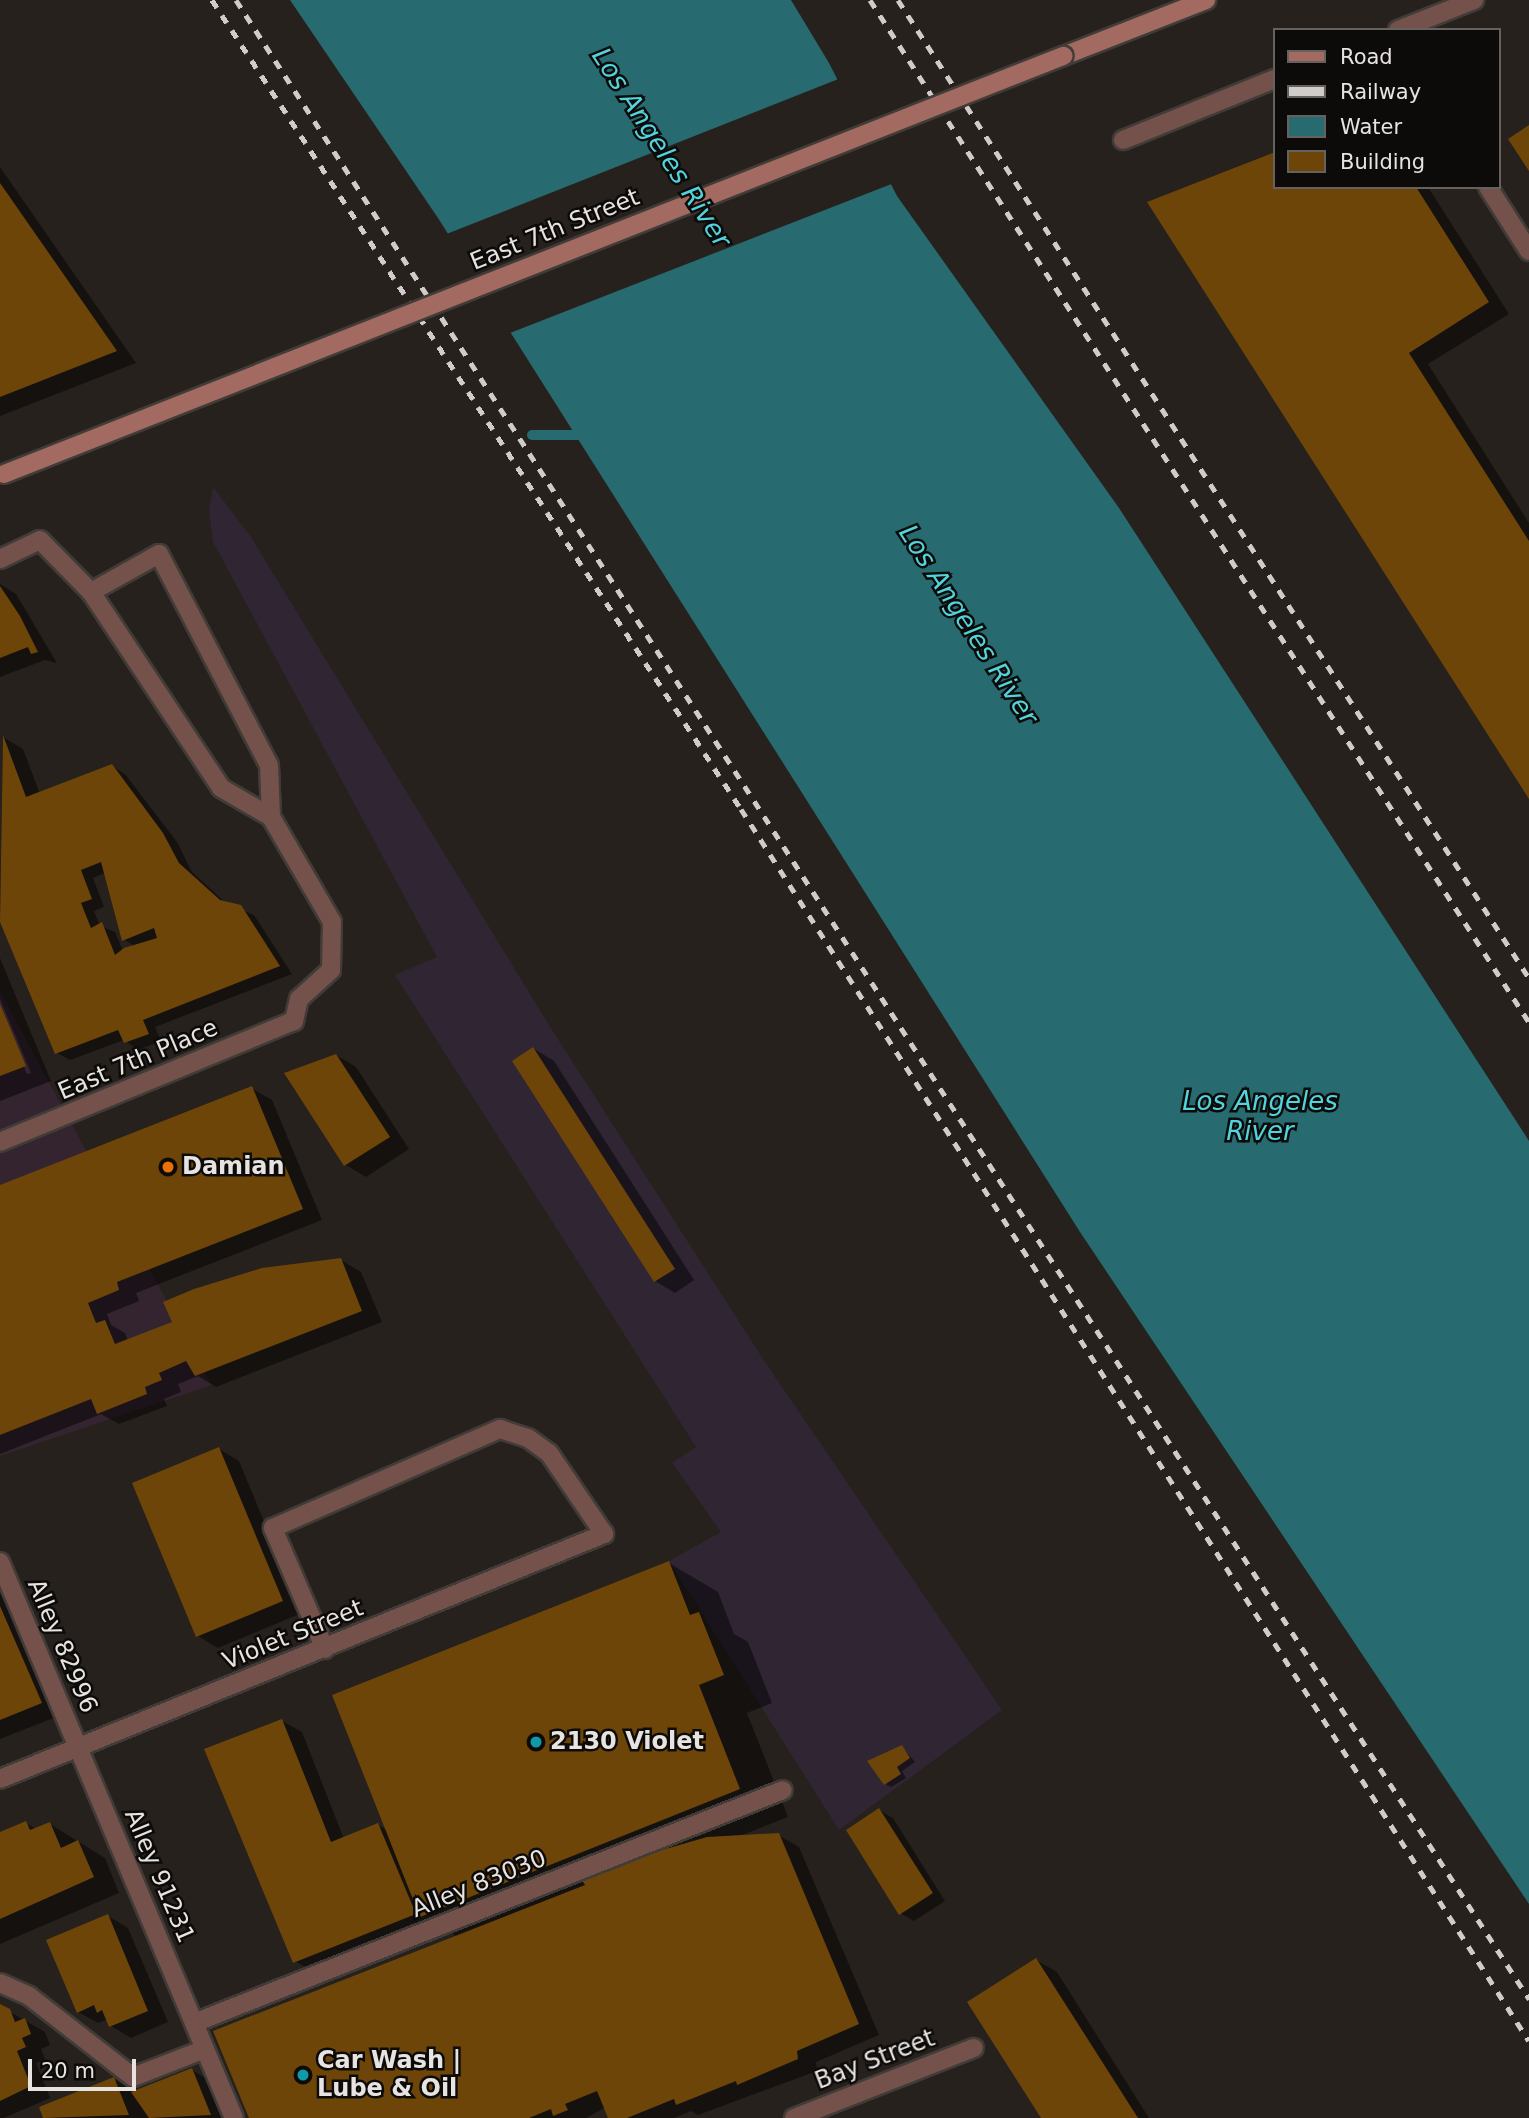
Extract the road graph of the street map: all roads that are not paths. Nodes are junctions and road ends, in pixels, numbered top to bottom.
1 (1206, 0) edge
2 (1474, 0) edge
3 (1403, 28) edge
4 (1274, 79) edge
5 (1123, 140) dead end
6 (1489, 189) edge
7 (1529, 251) edge
8 (2, 475) edge
9 (0, 559) edge
10 (91, 592) junction
11 (271, 817) junction
12 (0, 1142) edge
13 (0, 1562) edge
14 (325, 1649) junction
15 (78, 1748) junction
16 (0, 1779) edge
17 (783, 1790) dead end
18 (0, 1983) edge
19 (194, 2023) junction
20 (974, 2048) dead end
21 (205, 2049) junction
22 (234, 2118) edge
23 (794, 2118) edge

1 - 8 main road, East 7th Street, bridge
2 - 3 street
4 - 5 street
6 - 7 street
9 - 10 street
10 - 11 street
10 - 11 street
11 - 12 street, East 7th Place
13 - 15 street, Alley 82996
14 - 14 street, Violet Street
14 - 15 street, Violet Street
15 - 16 street, Violet Street
15 - 19 street, Alley 91231
17 - 19 street, Alley 83030
18 - 21 street
19 - 21 street, Alley 91231
20 - 23 street, Bay Street
21 - 22 street, Alley 91231

